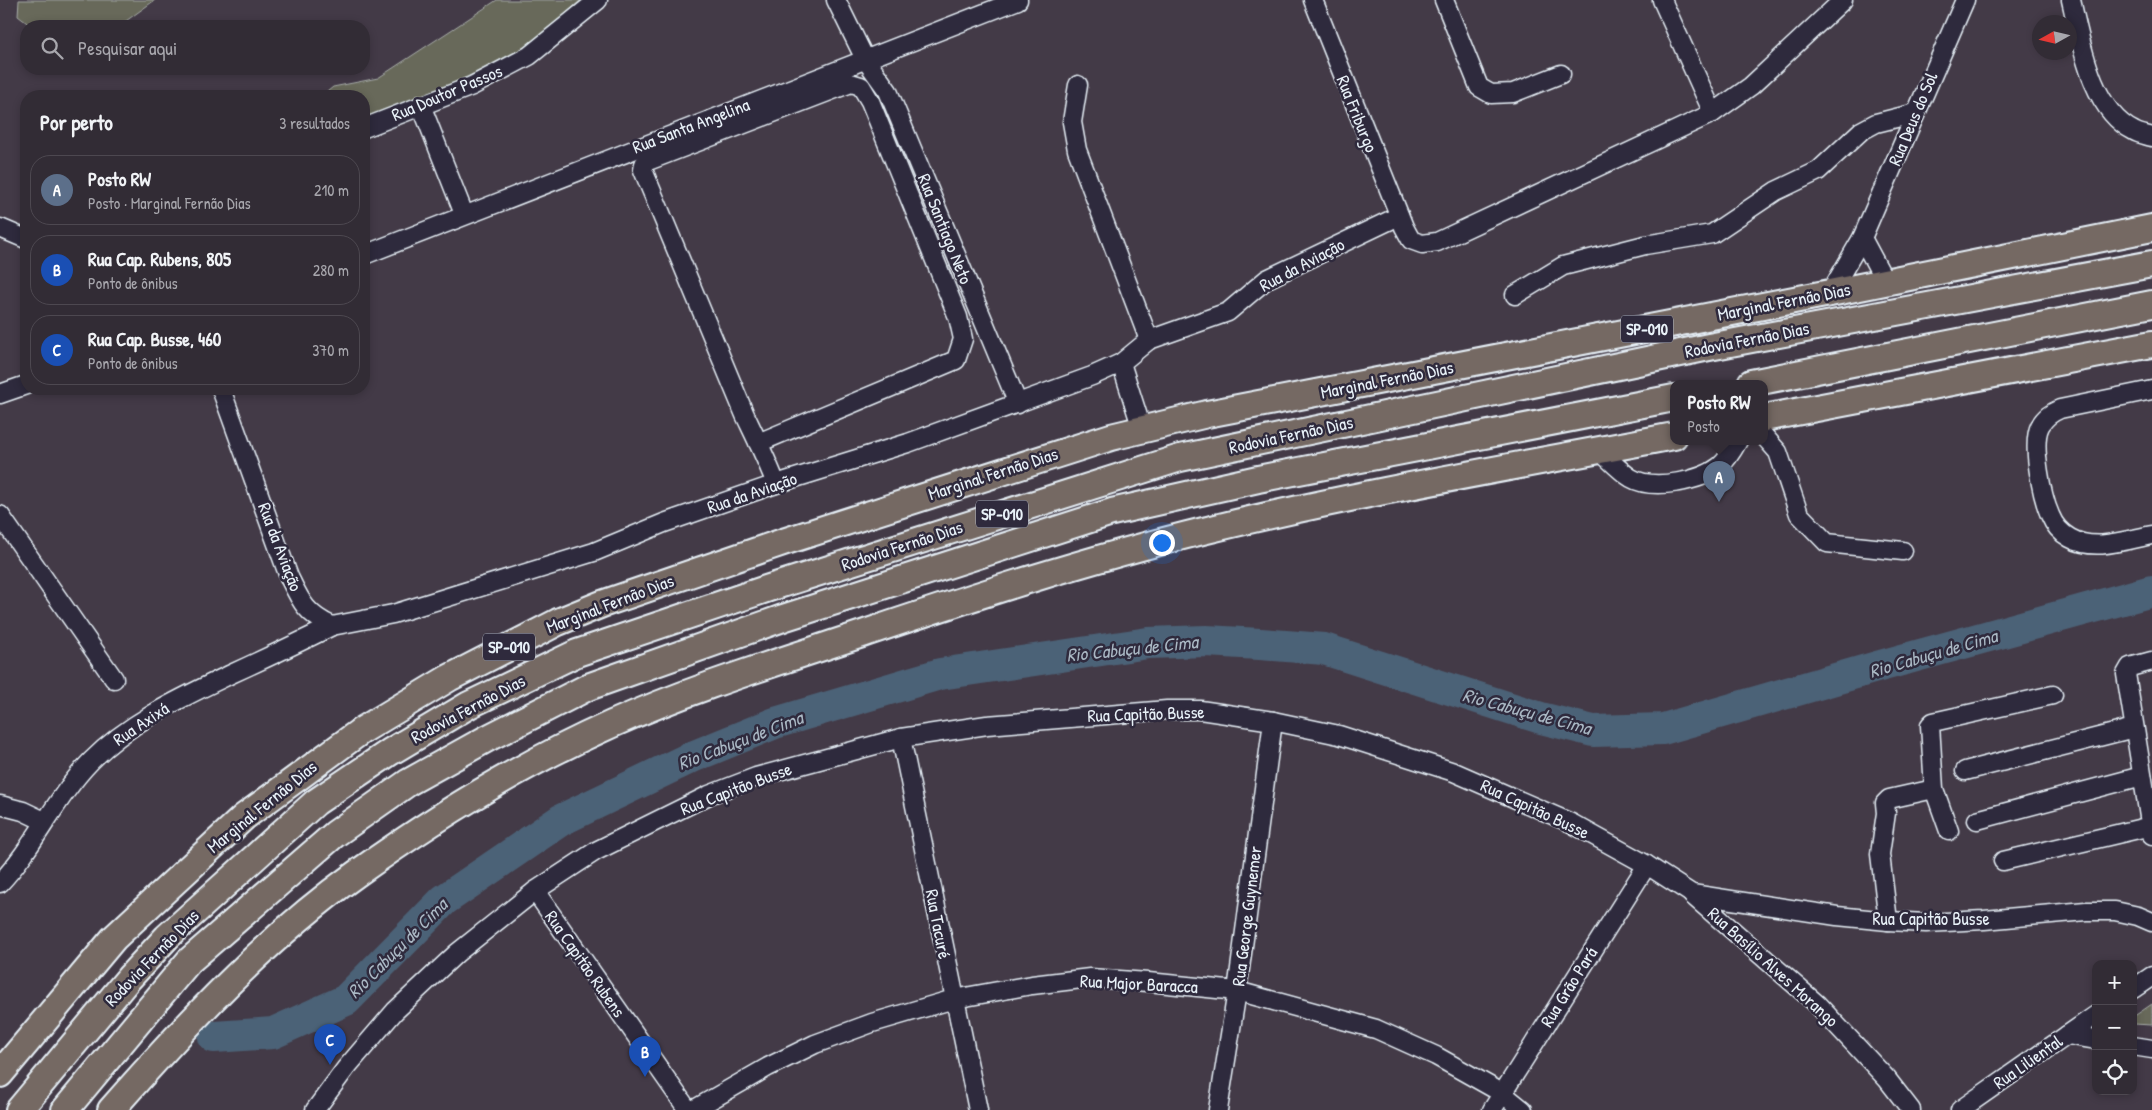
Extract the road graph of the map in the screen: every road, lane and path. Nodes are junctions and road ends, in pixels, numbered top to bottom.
1 (598, 0) edge
2 (836, 0) edge
3 (1018, 0) edge
4 (1312, 0) edge
5 (1444, 0) edge
6 (1662, 0) edge
7 (1843, 0) edge
8 (1964, 0) edge
9 (2071, 0) edge
10 (865, 58) junction
11 (1561, 74) dead end
12 (1078, 85) dead end
13 (421, 104) junction
14 (1713, 113) junction
15 (1916, 113) junction
16 (370, 125) edge
17 (2152, 137) edge
18 (464, 214) junction
19 (1402, 222) junction
20 (0, 228) edge
21 (2152, 228) edge
22 (20, 236) edge
23 (1862, 238) junction
24 (370, 253) edge
25 (2152, 264) edge
26 (1885, 281) junction
27 (1830, 293) junction
28 (1515, 295) dead end
29 (2152, 304) edge
30 (1149, 340) junction
31 (2152, 344) edge
32 (1121, 362) junction
33 (1765, 380) edge
34 (20, 386) edge
35 (2152, 390) edge
36 (0, 394) edge
37 (223, 395) edge
38 (1670, 399) edge
39 (1018, 404) junction
40 (1768, 417) edge
41 (1142, 429) junction
42 (1670, 437) edge
43 (1768, 441) edge
44 (758, 443) junction
45 (1736, 445) edge
46 (1599, 450) junction
47 (776, 484) junction
48 (0, 515) edge
49 (2152, 535) edge
50 (1903, 551) dead end
51 (332, 626) junction
52 (2152, 661) edge
53 (114, 679) dead end
54 (2052, 695) dead end
55 (1273, 721) junction
56 (2134, 728) junction
57 (901, 738) junction
58 (1965, 771) dead end
59 (2142, 776) junction
60 (1934, 789) junction
61 (0, 805) edge
62 (1977, 820) dead end
63 (44, 821) junction
64 (1949, 831) dead end
65 (2151, 831) edge
66 (2003, 861) dead end
67 (1647, 865) junction
68 (0, 883) edge
69 (534, 892) junction
70 (1692, 894) junction
71 (1888, 921) junction
72 (2152, 922) edge
73 (2152, 976) edge
74 (2137, 986) edge
75 (1237, 991) junction
76 (954, 999) junction
77 (2092, 1018) edge
78 (2067, 1035) junction
79 (2092, 1039) edge
80 (2137, 1047) edge
81 (2152, 1049) edge
82 (0, 1074) edge
83 (1502, 1093) junction
84 (19, 1110) edge
85 (65, 1110) edge
86 (111, 1110) edge
87 (314, 1110) edge
88 (688, 1110) edge
89 (693, 1110) edge
90 (978, 1110) edge
91 (1218, 1110) edge
92 (1492, 1110) edge
93 (1523, 1110) edge
94 (1911, 1110) edge
95 (1960, 1110) edge

1 - 13 street, Rua Doutor Passos
2 - 10 street, Rua Santiago Neto
3 - 10 street, Rua Santa Angelina
4 - 19 street, Rua Friburgo
5 - 11 street
6 - 14 street
7 - 14 street
8 - 15 street, Rua Deus do Sol
9 - 17 street
10 - 18 street, Rua Santa Angelina
10 - 39 street, Rua Santiago Neto
12 - 30 street
13 - 16 street, Rua Doutor Passos
13 - 18 street
14 - 19 street
15 - 23 street, Rua Deus do Sol
15 - 28 street
18 - 24 street, Rua Santa Angelina
19 - 30 street, Rua da Aviação
20 - 22 street
21 - 26 highway, Marginal Fernão Dias / SP-010
23 - 26 street
23 - 27 street, Rua Deus do Sol
25 - 84 highway, Rodovia Fernão Dias / SP-010
26 - 27 highway, Marginal Fernão Dias / SP-010
27 - 41 highway, Marginal Fernão Dias / SP-010
29 - 33 highway
30 - 32 street, Rua da Aviação
31 - 40 highway
32 - 39 street, Rua da Aviação
32 - 41 street
34 - 36 street
35 - 49 street
37 - 51 street, Rua da Aviação
38 - 85 highway, Rodovia Fernão Dias / SP-010
39 - 47 street, Rua da Aviação
41 - 82 highway, Marginal Fernão Dias / SP-010
42 - 46 highway
43 - 50 street
44 - 44 street
44 - 47 street
45 - 46 street
46 - 86 highway
47 - 51 street, Rua da Aviação
48 - 53 street
51 - 63 street, Rua Axixá
52 - 56 street
54 - 60 street
55 - 57 street, Rua Capitão Busse
55 - 67 street, Rua Capitão Busse
55 - 75 street, Rua George Guynemer
56 - 58 street
56 - 59 street
57 - 69 street, Rua Capitão Busse
57 - 76 street, Rua Tacuré
59 - 62 street
59 - 65 street
60 - 64 street
60 - 71 street
61 - 63 street
63 - 68 street, Rua Axixá
65 - 66 street
67 - 70 street, Rua Capitão Busse
67 - 83 street, Rua Grão Pará
69 - 87 street, Rua Capitão Busse
69 - 88 street, Rua Capitão Rubens
70 - 71 street, Rua Capitão Busse
70 - 94 street, Rua Basílio Alves Morango
71 - 72 street, Rua Capitão Busse
73 - 74 street
75 - 76 street, Rua Major Baracca
75 - 83 street, Rua Major Baracca
75 - 91 street, Rua George Guynemer
76 - 89 street, Rua Major Baracca
76 - 90 street, Rua Tacuré
77 - 78 street, Rua Liliental
78 - 79 street
78 - 95 street, Rua Liliental
80 - 81 street
83 - 92 street, Rua Grão Pará
83 - 93 street, Rua Major Baracca

